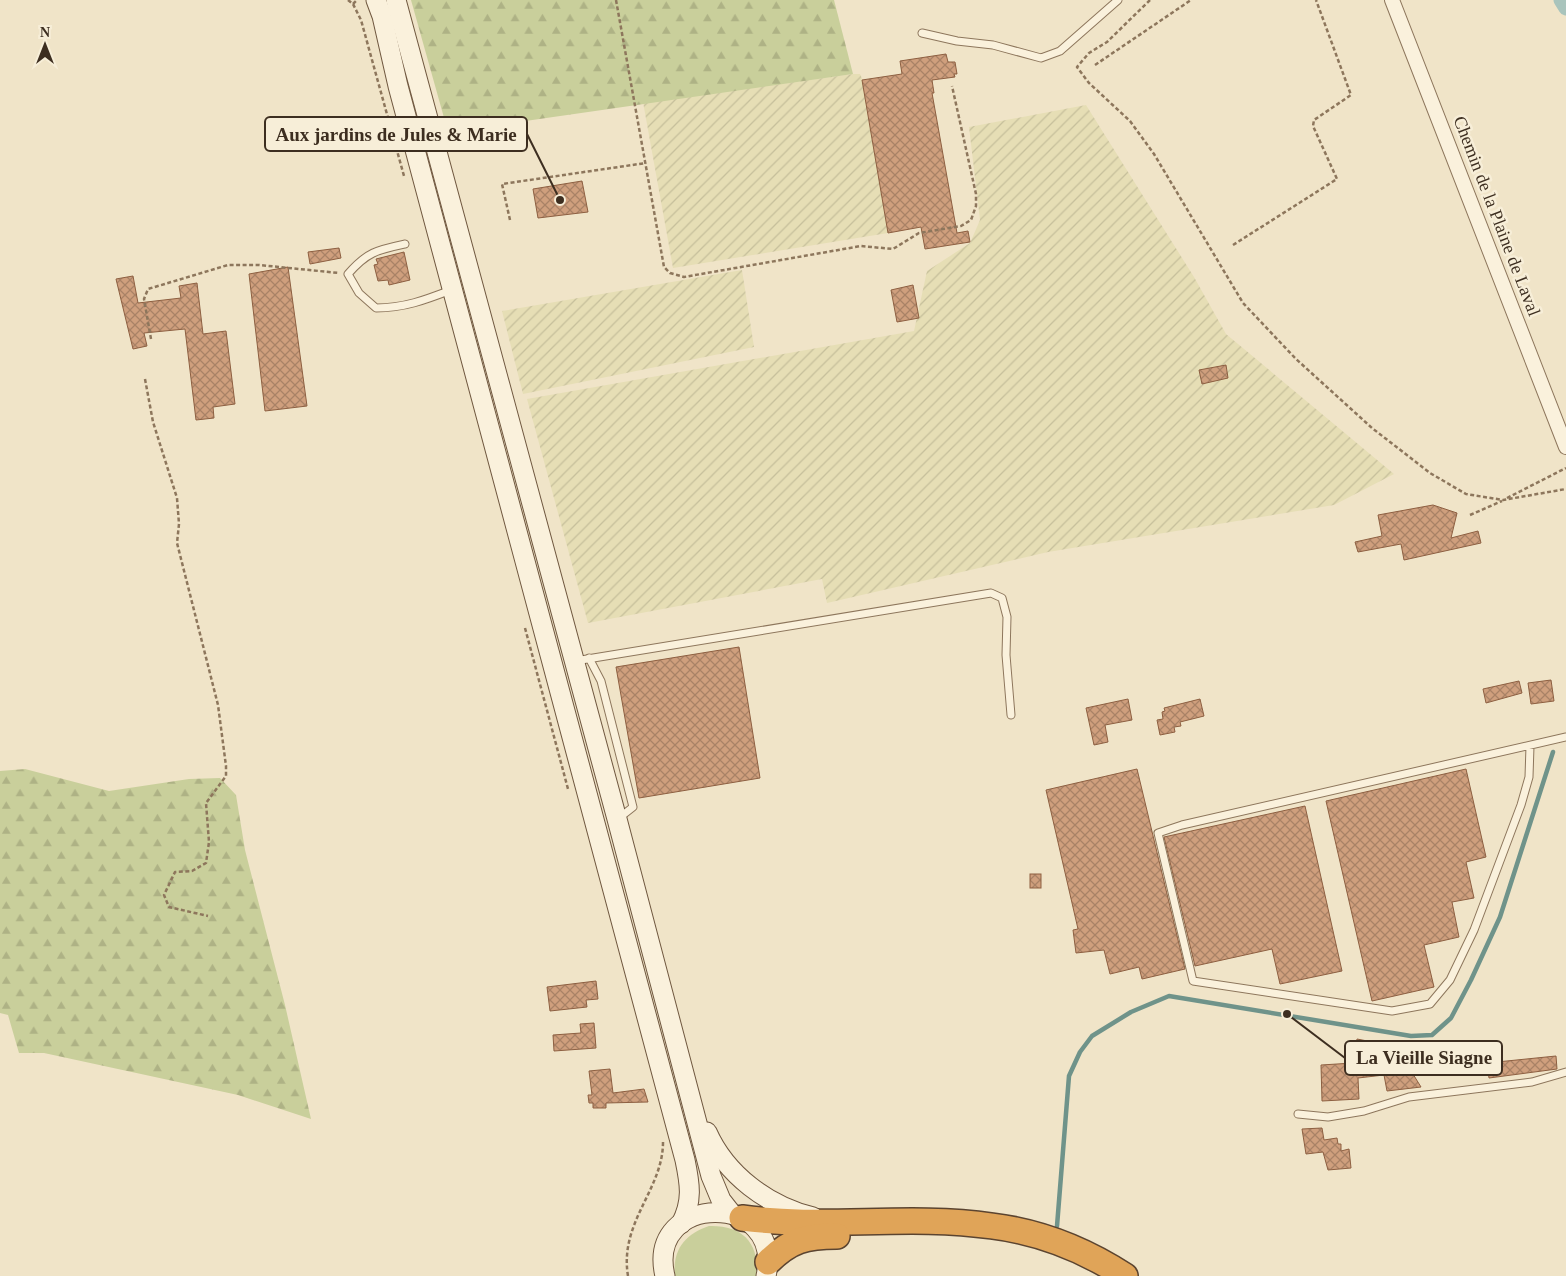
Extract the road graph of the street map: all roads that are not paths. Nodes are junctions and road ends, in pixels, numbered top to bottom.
1 (376, 0) edge
2 (396, 0) edge
3 (1118, 0) edge
4 (1392, 0) edge
5 (922, 33) dead end
6 (405, 244) dead end
7 (453, 289) junction
8 (1566, 447) edge
9 (582, 659) junction
10 (1011, 715) dead end
11 (1566, 737) edge
12 (1530, 746) junction
13 (1566, 1072) edge
14 (692, 1099) junction
15 (1298, 1114) dead end
16 (737, 1216) junction
17 (834, 1222) junction
18 (681, 1224) junction
19 (767, 1269) edge
20 (664, 1276) edge
21 (1099, 1276) edge
22 (1125, 1276) edge

1 - 7 main road
2 - 9 main road
3 - 5 lane
4 - 8 street, Chemin de la Plaine de Laval
6 - 7 lane
7 - 18 main road
9 - 10 lane
9 - 14 main road
11 - 12 lane
12 - 12 lane
13 - 15 lane
14 - 16 main road
14 - 17 main road
16 - 17 highway
16 - 18 main road
16 - 19 main road
17 - 22 highway
18 - 20 main road
19 - 21 highway

